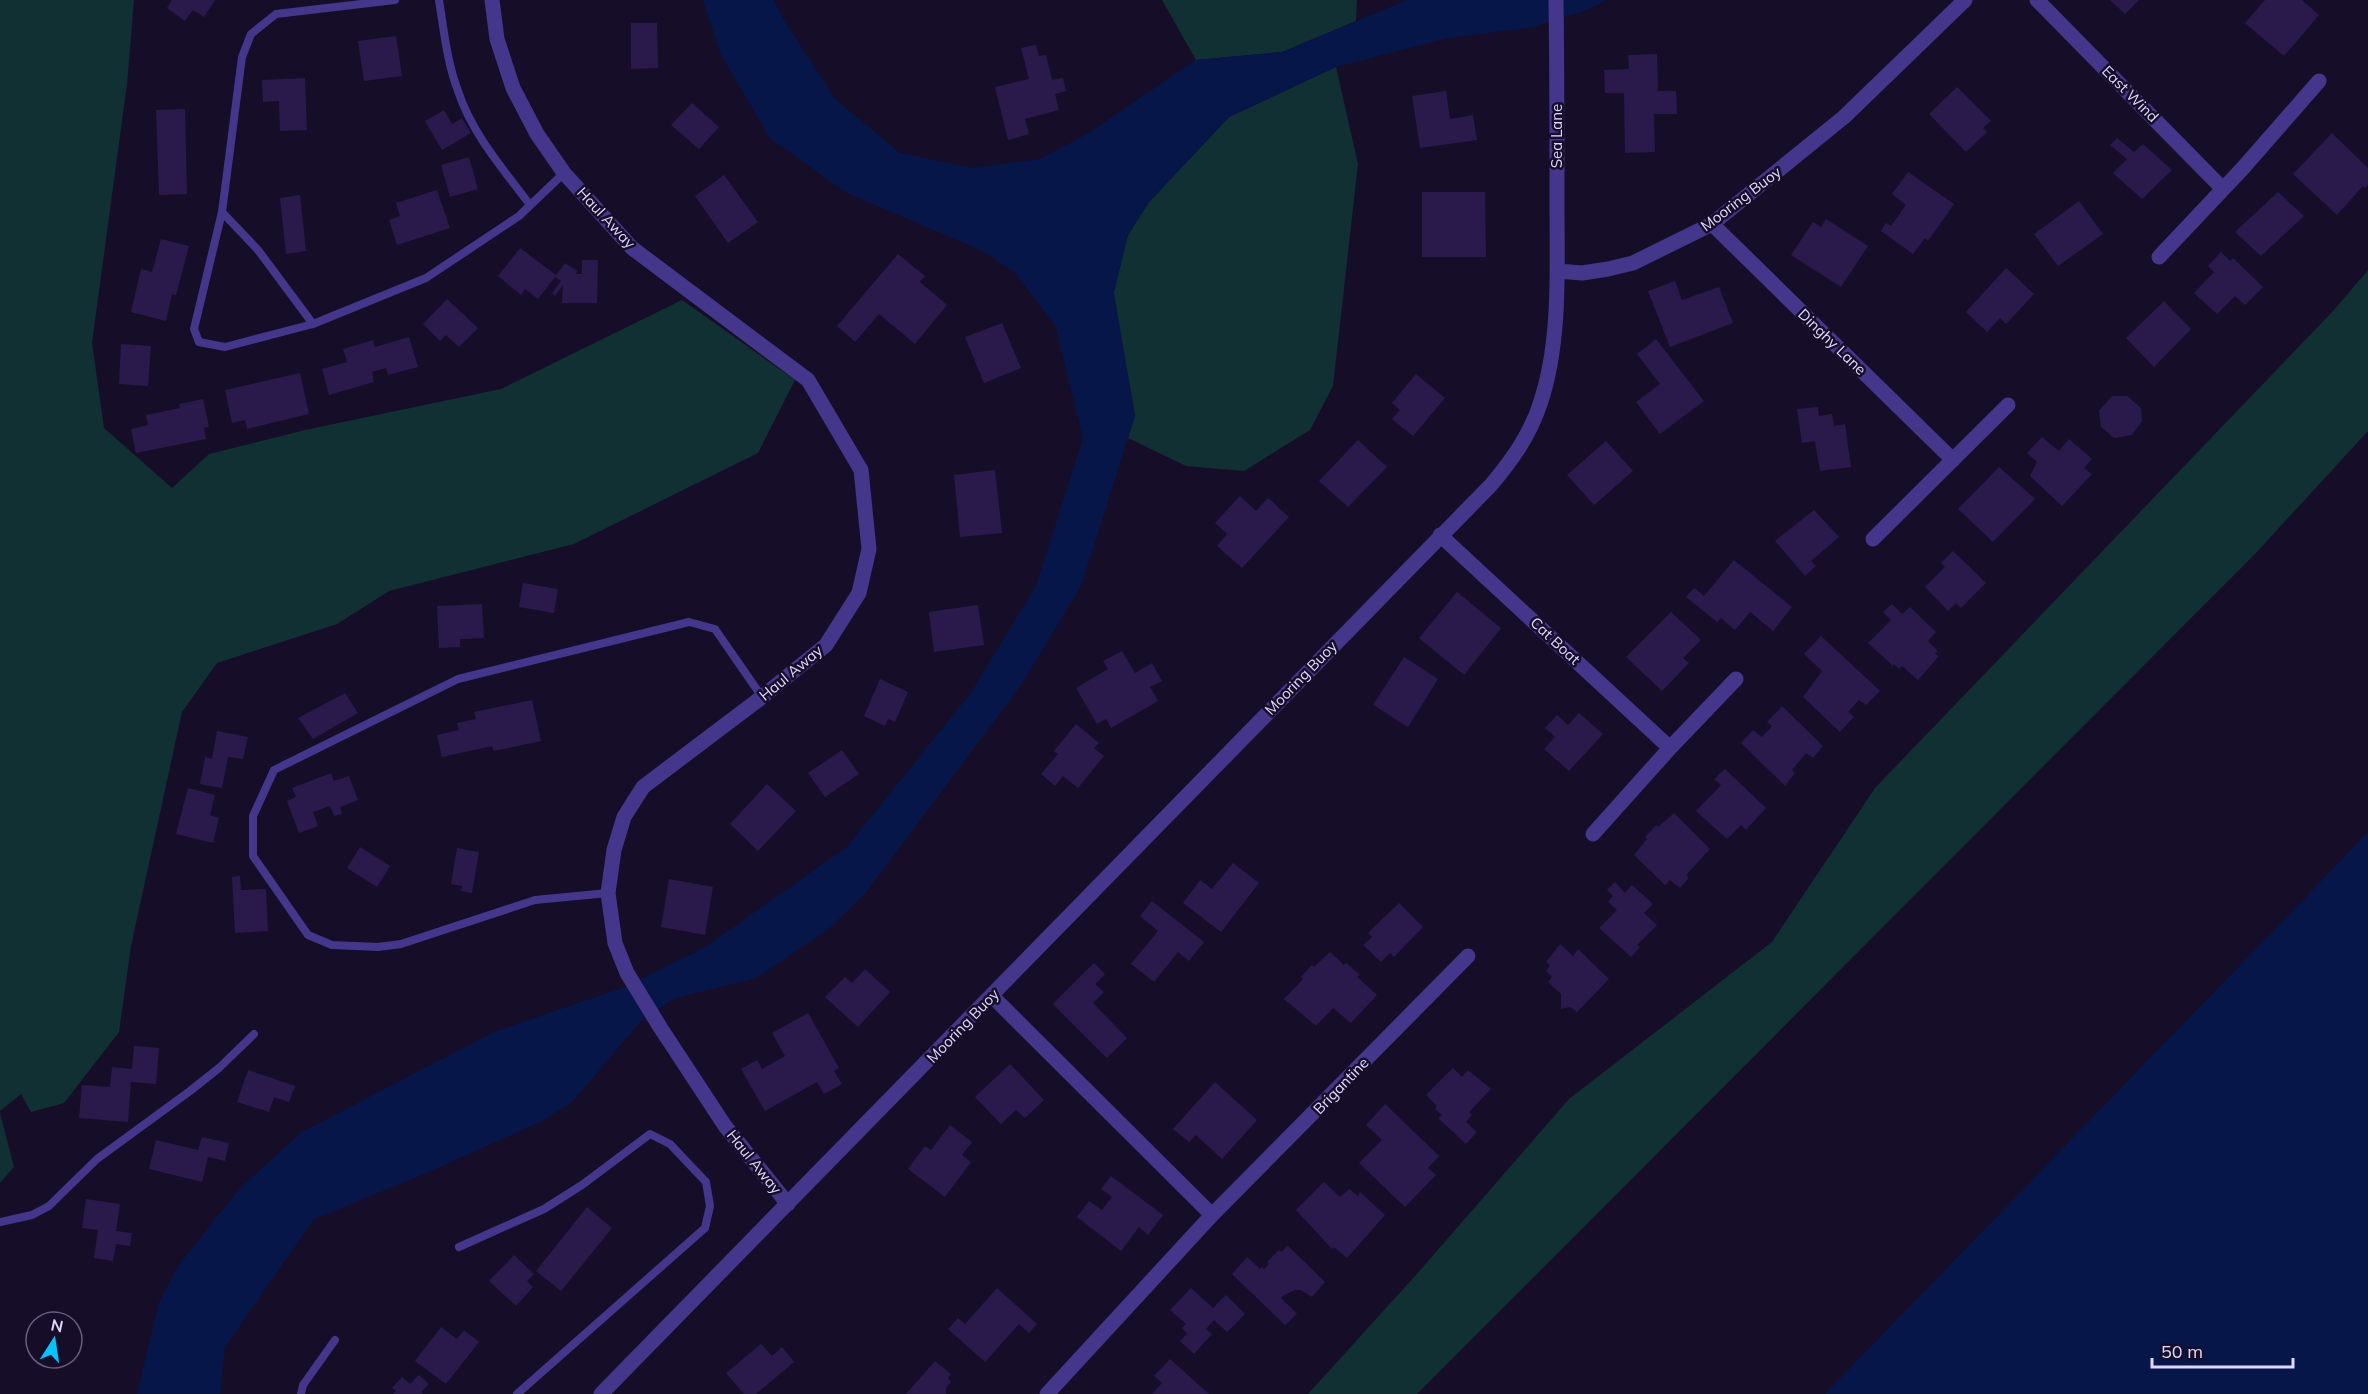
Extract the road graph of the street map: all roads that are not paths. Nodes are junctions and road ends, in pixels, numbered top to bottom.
1 (395, 0) edge
2 (439, 0) edge
3 (492, 0) edge
4 (1556, 0) edge
5 (1965, 0) edge
6 (2037, 0) edge
7 (2319, 81) dead end
8 (564, 173) junction
9 (2223, 189) junction
10 (530, 205) junction
11 (222, 212) junction
12 (1712, 224) junction
13 (2158, 257) dead end
14 (1558, 271) junction
15 (313, 324) junction
16 (2008, 405) dead end
17 (1953, 460) junction
18 (1440, 535) junction
19 (1874, 539) dead end
20 (1736, 679) dead end
21 (762, 697) junction
22 (1670, 748) junction
23 (1593, 834) dead end
24 (608, 893) junction
25 (1468, 956) dead end
26 (992, 996) junction
27 (254, 1034) dead end
28 (788, 1204) junction
29 (1212, 1215) junction
30 (0, 1222) edge
31 (459, 1246) dead end
32 (335, 1340) dead end
33 (301, 1394) edge
34 (517, 1394) edge
35 (601, 1394) edge
36 (1047, 1394) edge

1 - 11 lane
2 - 10 lane
3 - 8 street, Haul Away
4 - 14 street, Sea Lane
5 - 12 street, Mooring Buoy
6 - 9 street, East Wind
7 - 9 street
8 - 10 lane
8 - 21 street, Haul Away
9 - 13 street
10 - 15 lane
11 - 15 lane
11 - 15 lane
12 - 14 street, Mooring Buoy
12 - 17 street, Dinghy Lane
14 - 18 street, Mooring Buoy
16 - 17 street
17 - 19 street
18 - 22 street, Cat Boat
18 - 26 street, Mooring Buoy
20 - 22 street
21 - 24 street, Haul Away
21 - 24 lane
22 - 23 street
24 - 28 street, Haul Away
25 - 29 street, Brigantine
26 - 28 street, Mooring Buoy
26 - 29 street
27 - 30 lane
28 - 35 street, Mooring Buoy
29 - 36 street, Brigantine
31 - 34 lane
32 - 33 lane

